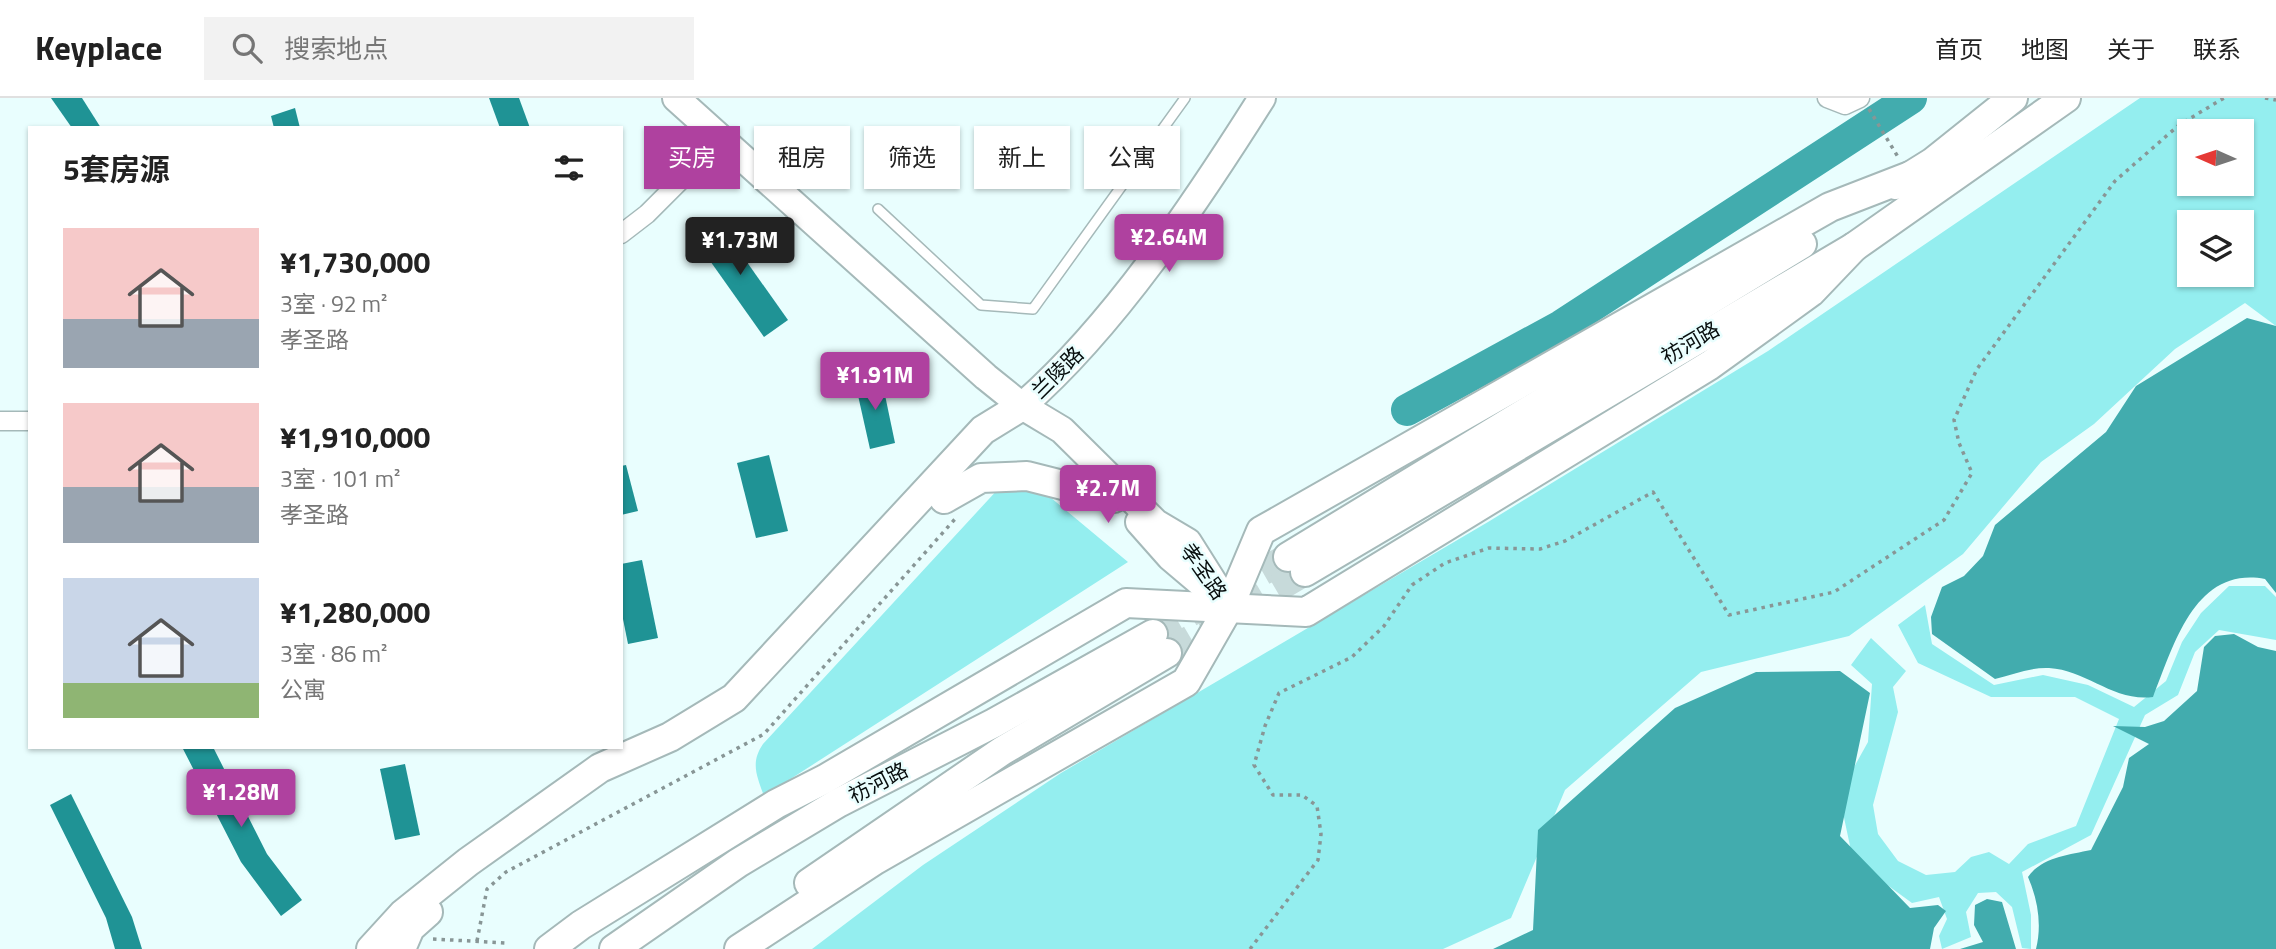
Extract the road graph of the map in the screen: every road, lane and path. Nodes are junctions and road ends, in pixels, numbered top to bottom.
1 (676, 98) edge
2 (693, 98) edge
3 (1185, 98) edge
4 (1242, 98) edge
5 (1262, 98) edge
6 (1827, 98) edge
7 (2013, 98) edge
8 (2066, 98) edge
9 (2224, 98) edge
10 (2265, 98) edge
11 (2276, 100) edge
12 (1864, 103) edge
13 (707, 126) edge
14 (740, 155) edge
15 (1905, 167) junction
16 (671, 189) edge
17 (878, 209) dead end
18 (623, 232) edge
19 (1854, 247) junction
20 (1022, 406) junction
21 (0, 421) edge
22 (28, 421) edge
23 (1114, 498) junction
24 (944, 499) junction
25 (1229, 607) junction
26 (776, 804) junction
27 (431, 939) dead end
28 (506, 943) dead end
29 (371, 949) edge
30 (401, 949) edge
31 (549, 949) edge
32 (614, 949) edge
33 (719, 949) edge
34 (739, 949) edge
35 (1250, 949) edge

1 - 13 main road, 孝圣路
2 - 20 main road, 孝圣路
3 - 17 lane
4 - 20 main road, 兰陵路
5 - 20 main road, 兰陵路
6 - 12 street
7 - 15 main road, 祊河路
8 - 19 main road, 祊河路
9 - 35 path
10 - 11 path
12 - 15 path
14 - 20 main road, 孝圣路
15 - 19 main road, 祊河路
15 - 25 main road
16 - 18 street
19 - 25 main road
20 - 23 main road, 孝圣路
20 - 24 main road
20 - 25 main road, 孝圣路
20 - 29 main road
21 - 22 street
23 - 24 main road
23 - 25 main road, 孝圣路
24 - 30 main road
25 - 26 main road
25 - 34 main road
26 - 31 main road
26 - 32 main road
27 - 28 path
32 - 33 main road, 祊河路

